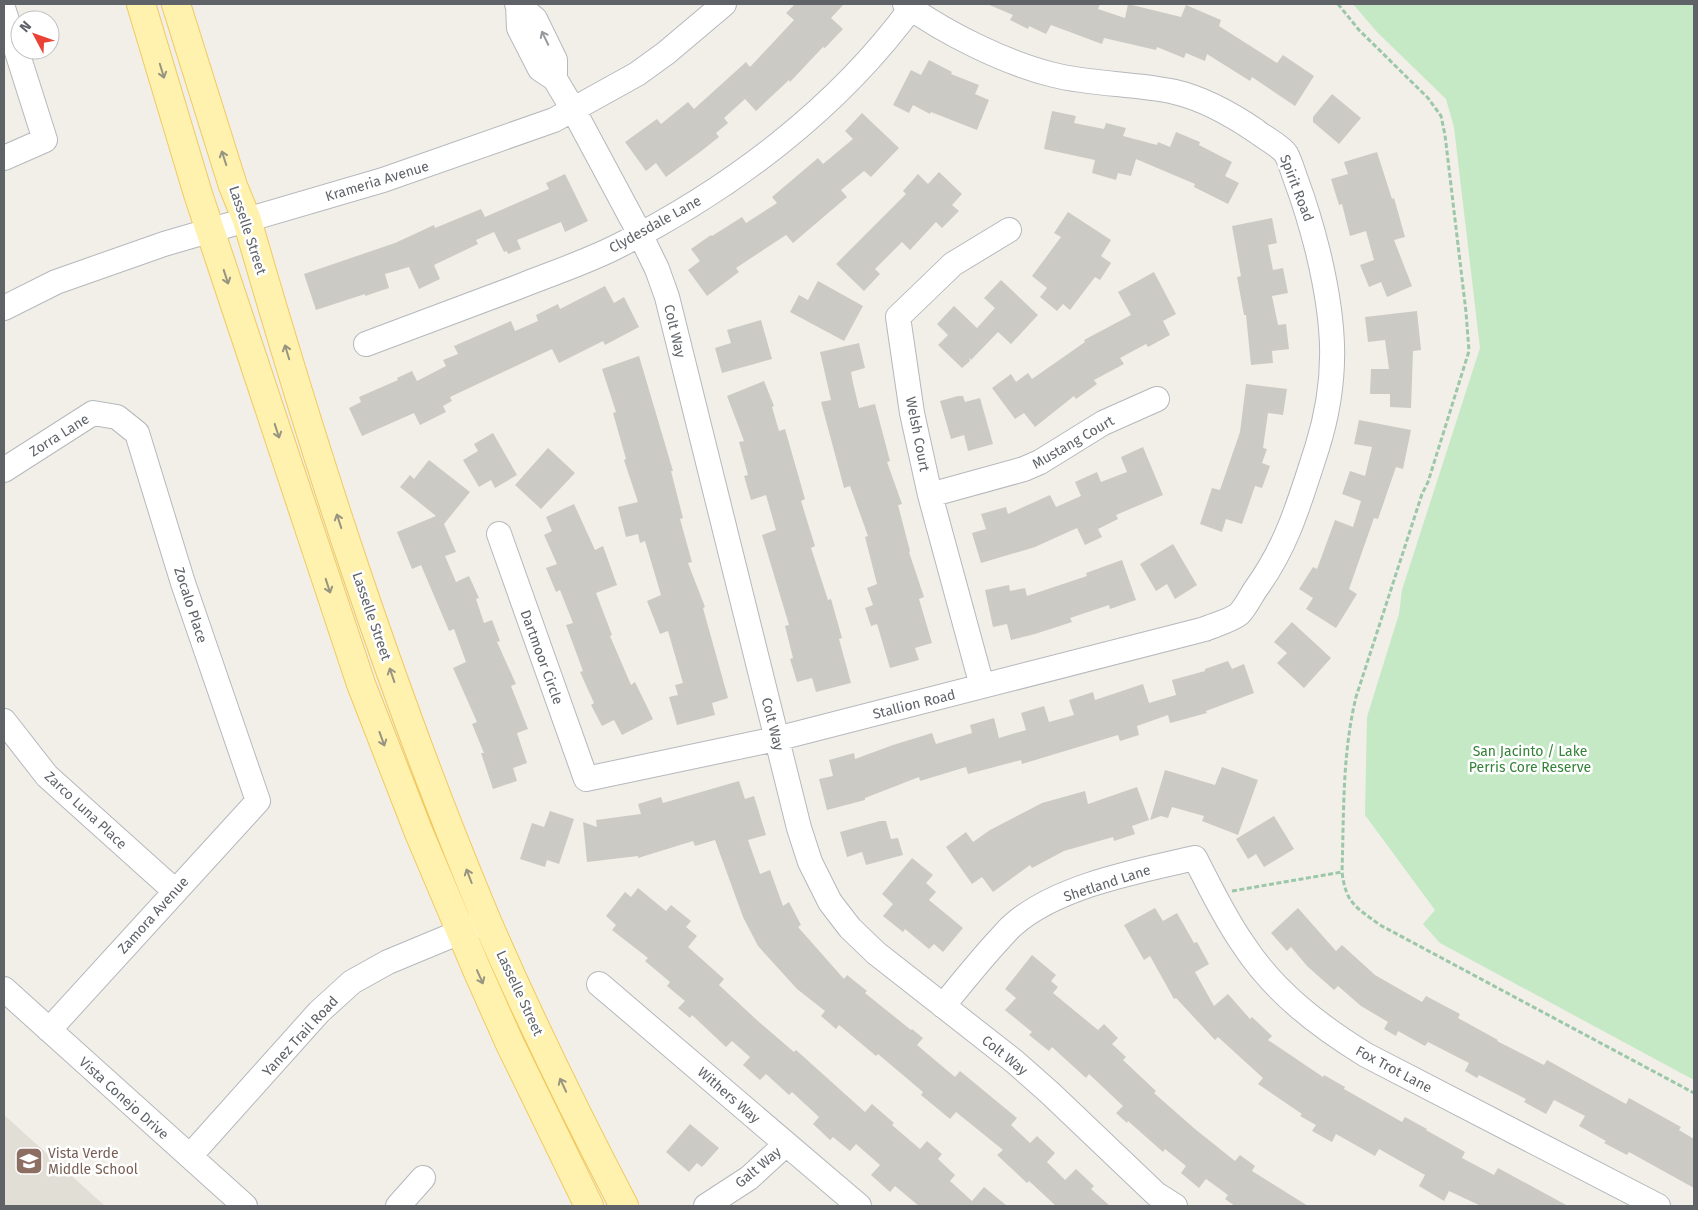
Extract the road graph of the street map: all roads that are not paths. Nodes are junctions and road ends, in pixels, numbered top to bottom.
1 (141, 4) edge
2 (176, 4) edge
3 (518, 4) edge
4 (724, 4) edge
5 (910, 5) edge
6 (4, 11) edge
7 (574, 111) junction
8 (4, 158) edge
9 (246, 220) junction
10 (1009, 230) dead end
11 (211, 231) junction
12 (640, 234) junction
13 (4, 308) edge
14 (366, 344) dead end
15 (1157, 398) dead end
16 (117, 416) joint
17 (4, 470) edge
18 (930, 495) junction
19 (499, 534) dead end
20 (1238, 615) joint
21 (982, 686) junction
22 (4, 721) edge
23 (776, 739) junction
24 (586, 779) joint
25 (258, 801) joint
26 (1195, 858) joint
27 (175, 892) junction
28 (487, 921) junction
29 (461, 932) junction
30 (599, 984) dead end
31 (4, 989) edge
32 (943, 1006) junction
33 (50, 1030) junction
34 (535, 1093) junction
35 (786, 1144) junction
36 (190, 1156) junction
37 (423, 1178) dead end
38 (245, 1206) edge
39 (398, 1206) edge
40 (589, 1206) edge
41 (608, 1206) edge
42 (624, 1206) edge
43 (706, 1206) edge
44 (858, 1206) edge
45 (1176, 1206) edge
46 (1658, 1206) edge

1 -> 11 main road
9 -> 2 main road, Lasselle Street
3 - 7 street, Colt Way
4 - 7 street, Krameria Avenue
5 - 12 street, Clydesdale Lane
5 - 20 street, Spirit Road
6 - 8 street
7 - 9 street, Krameria Avenue
7 - 12 street, Colt Way
9 - 11 street, Krameria Avenue
28 -> 9 main road, Lasselle Street
10 - 18 street, Welsh Court
11 - 13 street, Krameria Avenue
11 -> 29 main road
12 - 14 street, Clydesdale Lane
12 - 23 street, Colt Way
15 - 18 street, Mustang Court
16 - 17 street, Zorra Lane
16 - 25 street, Zocalo Place
18 - 21 street, Welsh Court
19 - 24 street, Dartmoor Circle
20 - 21 street, Stallion Road
21 - 23 street, Stallion Road
22 - 27 street, Zarco Luna Place
23 - 24 street, Stallion Road
23 - 32 street, Colt Way
25 - 27 street, Zamora Avenue
26 - 32 street, Shetland Lane
26 - 46 street, Fox Trot Lane
27 - 33 street, Zamora Avenue
28 - 29 street, Yanez Trail Road
42 -> 28 main road, Lasselle Street
29 -> 34 main road
29 - 36 street, Yanez Trail Road
30 - 35 street, Withers Way
31 - 33 street, Vista Conejo Drive
32 - 45 street, Colt Way
33 - 36 street, Vista Conejo Drive
34 - 40 main road
34 - 41 main road
35 - 43 street, Galt Way
35 - 44 street, Withers Way
36 - 38 street, Vista Conejo Drive
37 - 39 street

